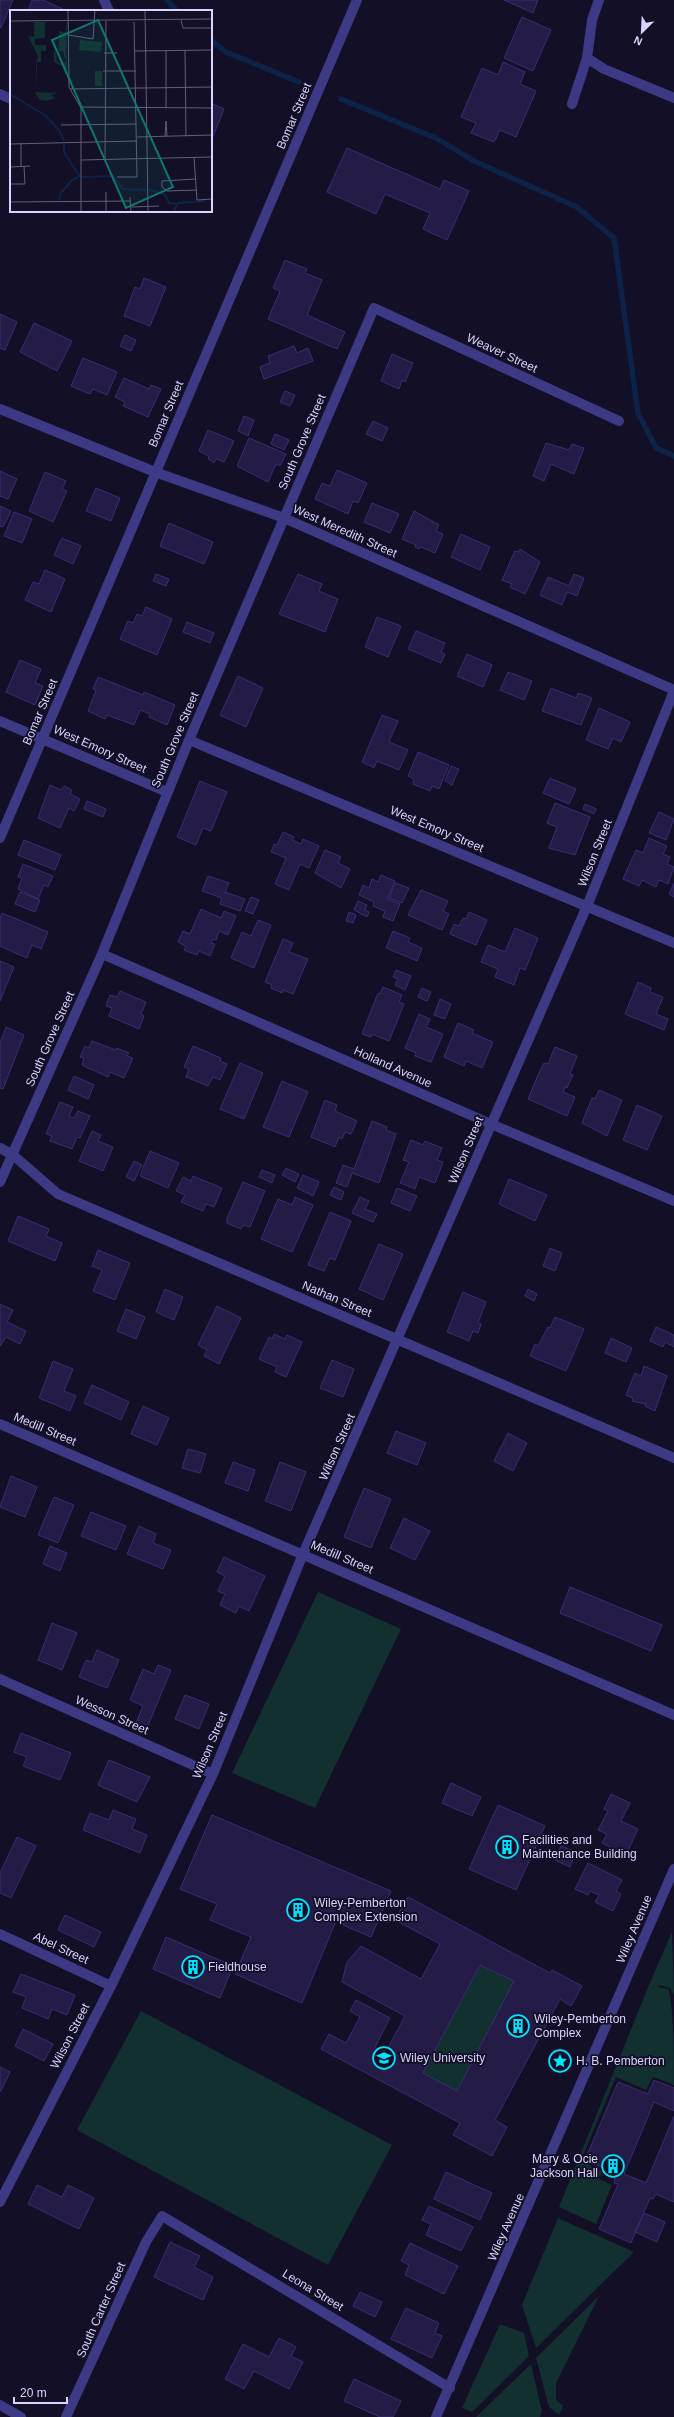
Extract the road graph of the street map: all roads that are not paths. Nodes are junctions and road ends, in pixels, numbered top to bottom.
1 (104, 0) edge
2 (357, 0) edge
3 (599, 0) edge
4 (109, 10) edge
5 (587, 58) junction
6 (0, 94) edge
7 (10, 98) edge
8 (674, 98) edge
9 (572, 104) dead end
10 (374, 308) joint
11 (0, 409) edge
12 (619, 421) dead end
13 (155, 472) junction
14 (284, 518) junction
15 (674, 691) edge
16 (0, 721) edge
17 (43, 738) junction
18 (189, 740) junction
19 (167, 792) junction
20 (0, 838) edge
21 (587, 906) junction
22 (674, 943) edge
23 (102, 954) junction
24 (491, 1124) junction
25 (0, 1148) edge
26 (13, 1156) junction
27 (0, 1182) edge
28 (674, 1201) edge
29 (399, 1339) junction
30 (0, 1424) edge
31 (674, 1458) edge
32 (303, 1554) junction
33 (0, 1679) edge
34 (674, 1715) edge
35 (213, 1774) junction
36 (674, 1869) edge
37 (0, 1934) edge
38 (110, 1986) junction
39 (0, 2202) edge
40 (162, 2216) joint
41 (450, 2388) junction
42 (0, 2405) edge
43 (21, 2417) edge
44 (66, 2417) edge
45 (436, 2417) edge

1 - 4 street
2 - 13 street, Bomar Street
3 - 5 street
5 - 8 street
5 - 9 street
6 - 7 street
10 - 12 street, Weaver Street
10 - 14 street, South Grove Street
11 - 13 street, West Meredith Street
13 - 14 street, West Meredith Street
13 - 17 street, Bomar Street
14 - 15 street, West Meredith Street
14 - 18 street, South Grove Street
15 - 21 street, Wilson Street
16 - 17 street, West Emory Street
17 - 19 street, West Emory Street
17 - 20 street, Bomar Street
18 - 19 street, South Grove Street
18 - 21 street, West Emory Street
19 - 23 street, South Grove Street
21 - 22 street, West Emory Street
21 - 24 street, Wilson Street
23 - 24 street, Holland Avenue
23 - 26 street, South Grove Street
24 - 28 street, Holland Avenue
24 - 29 street, Wilson Street
25 - 26 street, Nathan Street
26 - 27 street, South Grove Street
26 - 29 street, Nathan Street
29 - 31 street, Nathan Street
29 - 32 street, Wilson Street
30 - 32 street, Medill Street
32 - 34 street, Medill Street
32 - 35 street, Wilson Street
33 - 35 street, Wesson Street
35 - 38 street, Wilson Street
36 - 41 street, Wiley Avenue
37 - 38 street, Abel Street
38 - 39 street, Wilson Street
40 - 41 street, Leona Street
40 - 44 street, South Carter Street
41 - 45 street, Wiley Avenue
42 - 43 street

